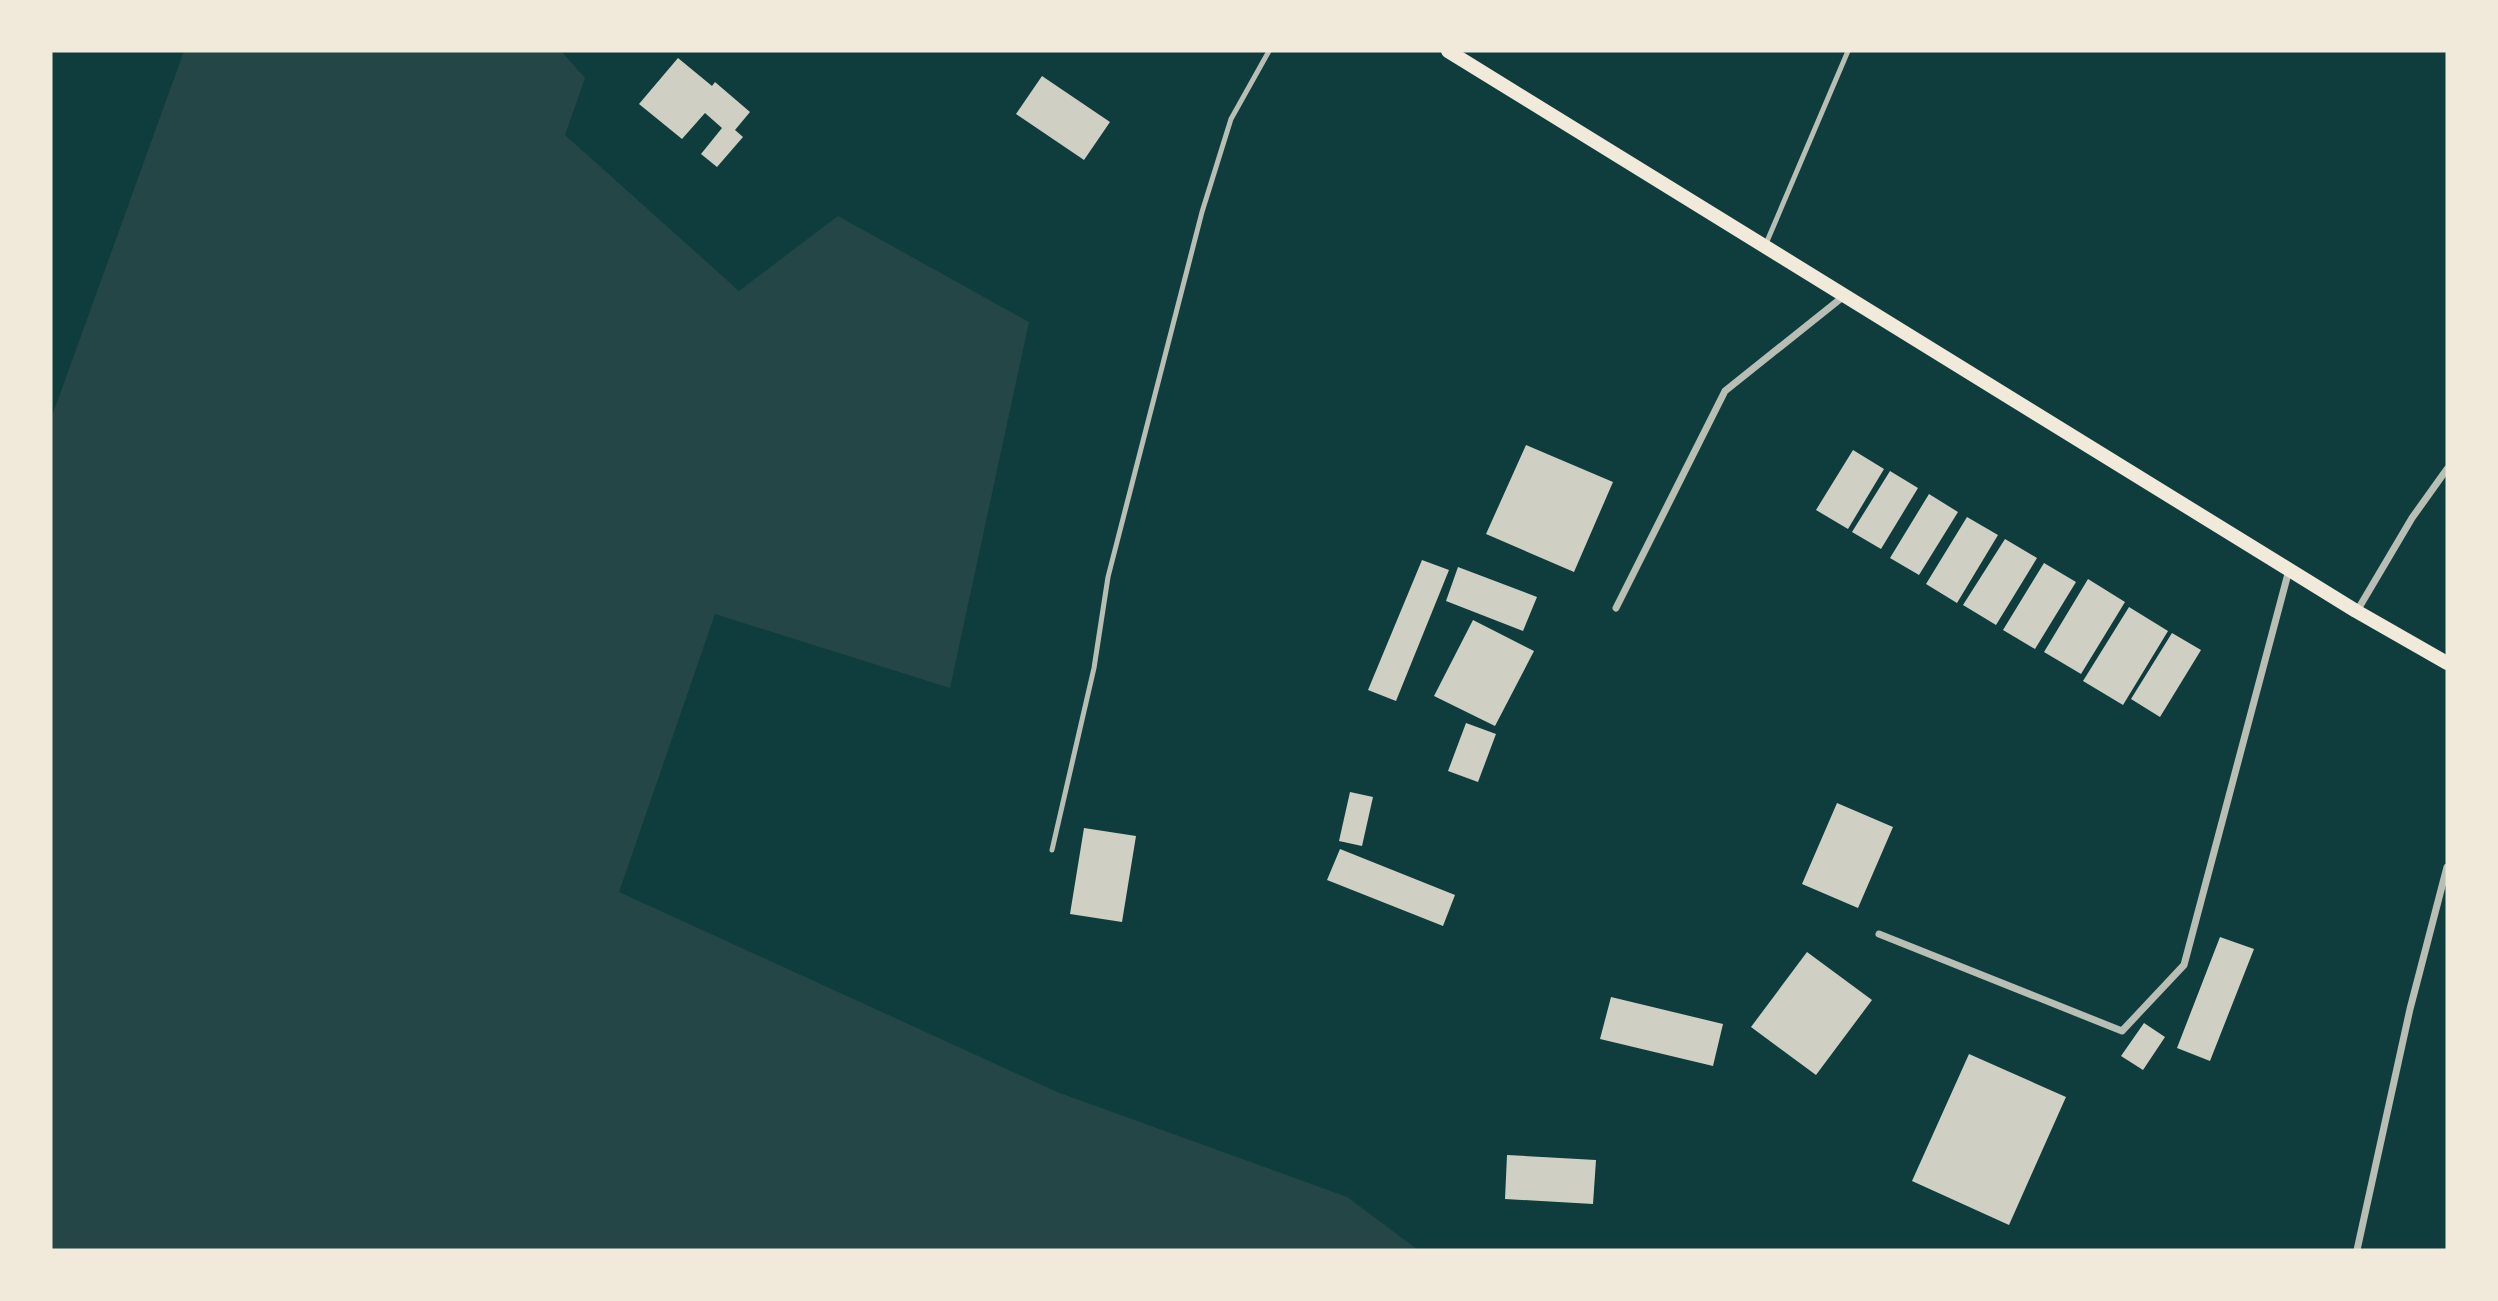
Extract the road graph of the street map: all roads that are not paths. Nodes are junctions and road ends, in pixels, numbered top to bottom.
1 (1269, 51) edge
2 (1448, 51) edge
3 (1848, 51) edge
4 (1765, 246) junction
5 (1846, 295) junction
6 (2447, 469) edge
7 (2289, 569) junction
8 (1616, 608) dead end
9 (2356, 611) junction
10 (2447, 663) edge
11 (1052, 850) dead end
12 (2447, 867) edge
13 (1879, 934) dead end
14 (2357, 1250) edge

1 - 11 lane
2 - 4 main road
3 - 4 lane
4 - 5 main road
5 - 7 main road
5 - 8 street
6 - 9 street
7 - 9 main road
7 - 13 street
9 - 10 main road
12 - 14 street

